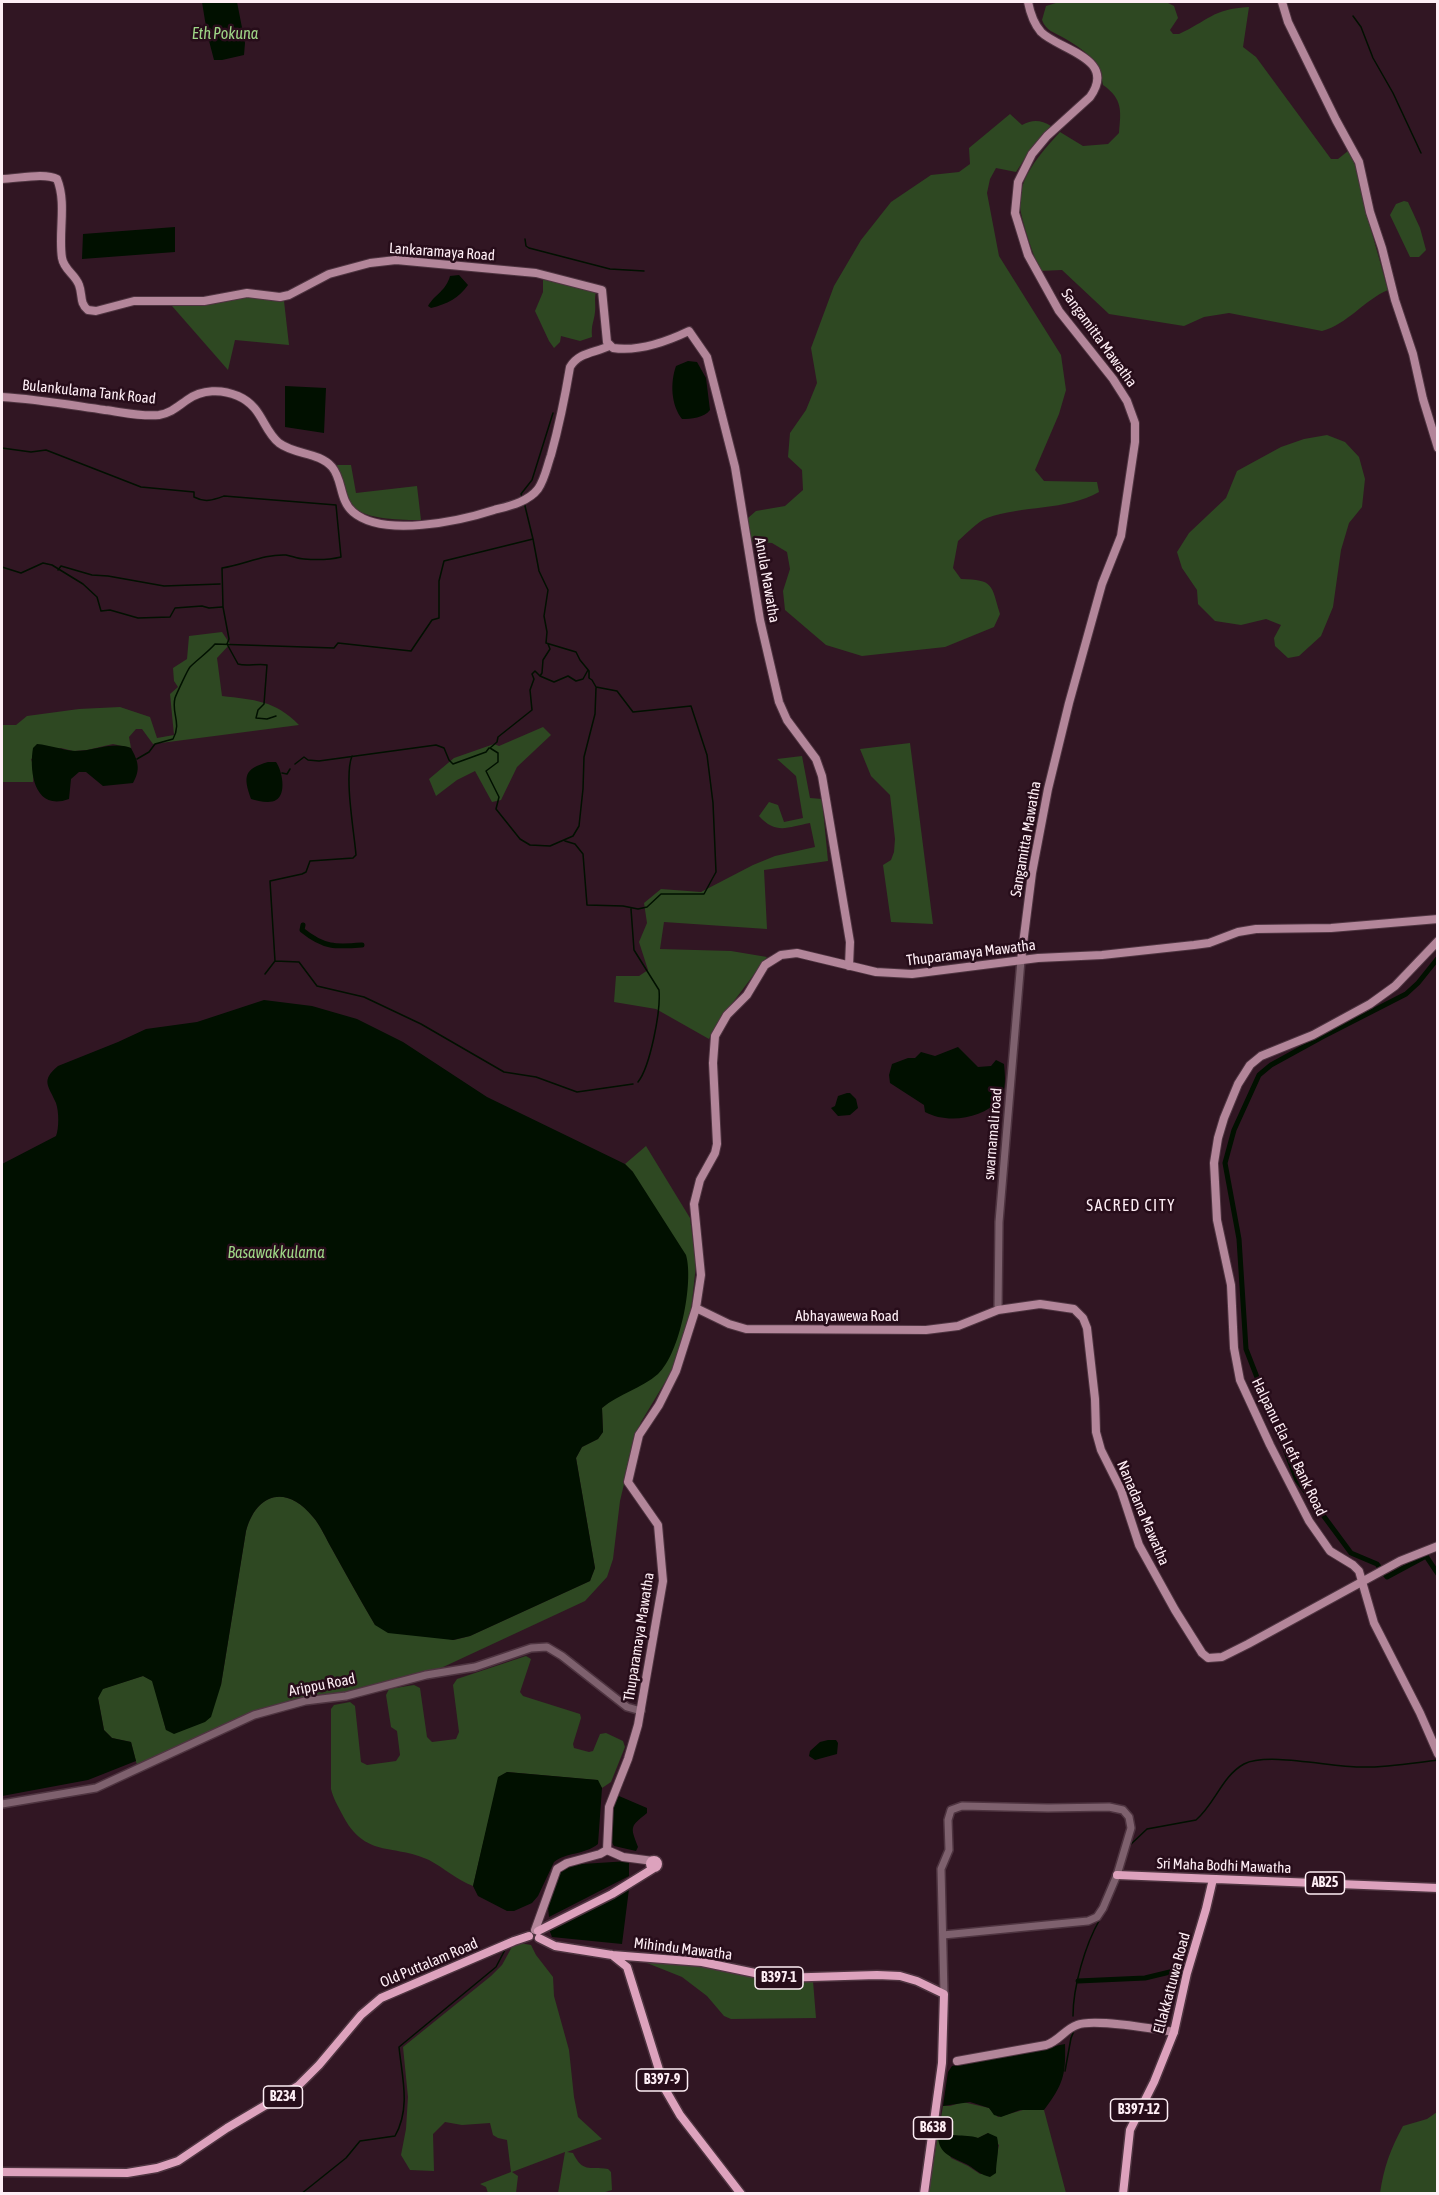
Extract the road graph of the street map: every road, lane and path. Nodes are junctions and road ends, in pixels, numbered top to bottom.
1 (1028, 2) edge
2 (1282, 2) edge
3 (2, 179) edge
4 (609, 346) junction
5 (2, 397) edge
6 (1437, 448) edge
7 (1437, 919) edge
8 (1437, 941) edge
9 (1021, 960) junction
10 (849, 966) junction
11 (696, 1308) junction
12 (998, 1310) junction
13 (1437, 1546) edge
14 (1366, 1580) junction
15 (641, 1711) junction
16 (1437, 1754) edge
17 (2, 1804) edge
18 (607, 1850) junction
19 (651, 1865) joint
20 (1117, 1875) junction
21 (1213, 1879) junction
22 (1437, 1888) edge
23 (943, 1932) junction
24 (535, 1934) junction
25 (612, 1955) junction
26 (944, 1994) junction
27 (1174, 2032) junction
28 (957, 2061) dead end
29 (2, 2172) edge
30 (741, 2193) edge
31 (924, 2193) edge
32 (1123, 2193) edge

1 - 9 main road, Sangamitta Mawatha
2 - 6 main road
3 - 4 main road, Lankaramaya Road
4 - 5 main road, Bulankulama Tank Road
4 - 10 main road, Anula Mawatha
7 - 9 main road, Thuparamaya Mawatha
8 - 14 main road, Halpanu Ela Left Bank Road
9 - 10 main road, Thuparamaya Mawatha
9 - 12 street, swarnamali road
10 - 11 main road, Thuparamaya Mawatha
11 - 12 main road, Abhayawewa Road
11 - 15 main road, Thuparamaya Mawatha
12 - 14 main road, Nanadana Mawatha
13 - 14 main road, Nanadana Mawatha
14 - 16 main road, Halpanu Ela Left Bank Road
15 - 17 street, Arippu Road
15 - 18 main road, Thuparamaya Mawatha
18 - 19 main road
18 - 24 main road
19 - 24 main road, Old Puttalam Road / B234
20 - 21 main road, Sri Maha Bodhi Mawatha / AB25
20 - 23 street
20 - 23 street
21 - 22 main road, Sri Maha Bodhi Mawatha / AB25
21 - 27 main road, Ellakkattuwa Road / B397-12
23 - 26 street, B638
24 - 25 main road, Mihindu Mawatha / B397-1
24 - 29 main road, Old Puttalam Road / B234
25 - 26 main road, Mihindu Mawatha / B397-1
25 - 30 main road, B397-9
26 - 31 main road, B638
27 - 28 main road
27 - 32 main road, Ellakkattuwa Road / B397-12

